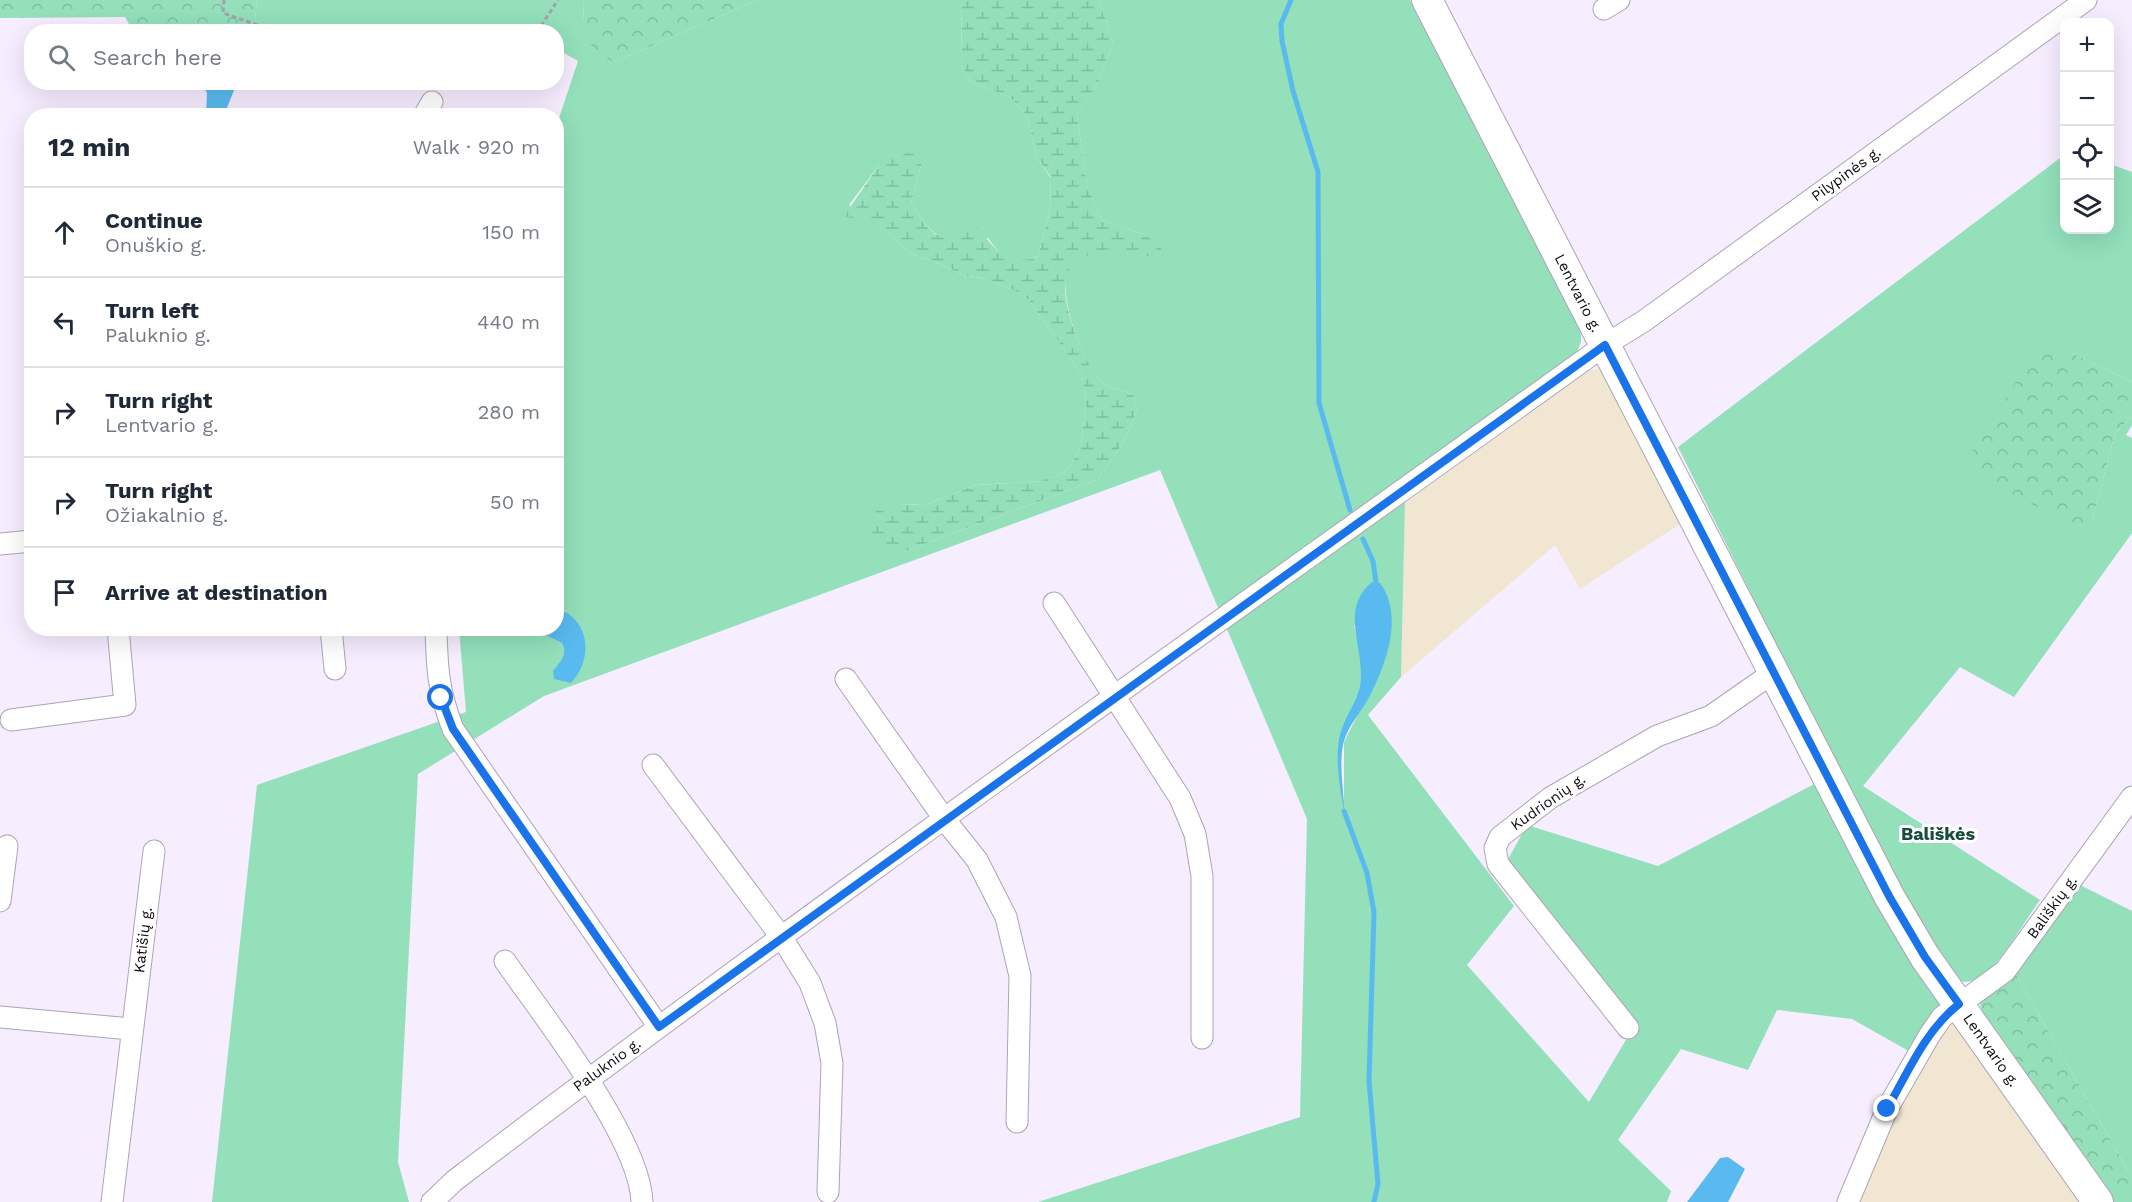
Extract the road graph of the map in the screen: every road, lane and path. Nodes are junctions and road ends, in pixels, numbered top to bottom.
1 (224, 0) edge
2 (558, 0) edge
3 (1427, 0) edge
4 (2086, 0) edge
5 (255, 24) edge
6 (542, 24) edge
7 (1605, 345) junction
8 (24, 542) edge
9 (0, 544) edge
10 (1054, 603) dead end
11 (119, 636) edge
12 (332, 636) edge
13 (436, 636) edge
14 (335, 669) dead end
15 (1774, 672) junction
16 (846, 679) dead end
17 (1116, 696) junction
18 (11, 720) dead end
19 (653, 765) dead end
20 (2132, 797) edge
21 (945, 820) junction
22 (7, 846) dead end
23 (154, 851) dead end
24 (0, 901) edge
25 (782, 938) junction
26 (505, 961) dead end
27 (1959, 1004) junction
28 (0, 1017) edge
29 (659, 1027) junction
30 (1628, 1028) dead end
31 (131, 1029) junction
32 (1202, 1038) dead end
33 (587, 1079) junction
34 (1017, 1122) dead end
35 (828, 1192) dead end
36 (112, 1202) edge
37 (432, 1202) edge
38 (642, 1202) edge
39 (1848, 1202) edge
40 (2098, 1202) edge

1 - 5 path
2 - 6 path
3 - 7 main road, Lentvario g.
4 - 7 street, Pilypinės g.
7 - 15 main road, Lentvario g.
7 - 17 street, Paluknio g.
8 - 9 street
10 - 17 street
11 - 18 street
12 - 14 street
13 - 29 street
15 - 27 main road, Lentvario g.
15 - 30 street, Kudrionių g.
16 - 21 street
17 - 21 street, Paluknio g.
17 - 32 street
19 - 25 street
20 - 27 street, Bališkių g.
21 - 25 street, Paluknio g.
21 - 34 street
22 - 24 street
23 - 31 street, Katišių g.
25 - 29 street, Paluknio g.
25 - 35 street
26 - 33 street
27 - 39 street, Bališkių g.
27 - 40 main road, Lentvario g.
28 - 31 street
29 - 33 street, Paluknio g.
31 - 36 street, Katišių g.
33 - 37 street, Paluknio g.
33 - 38 street

